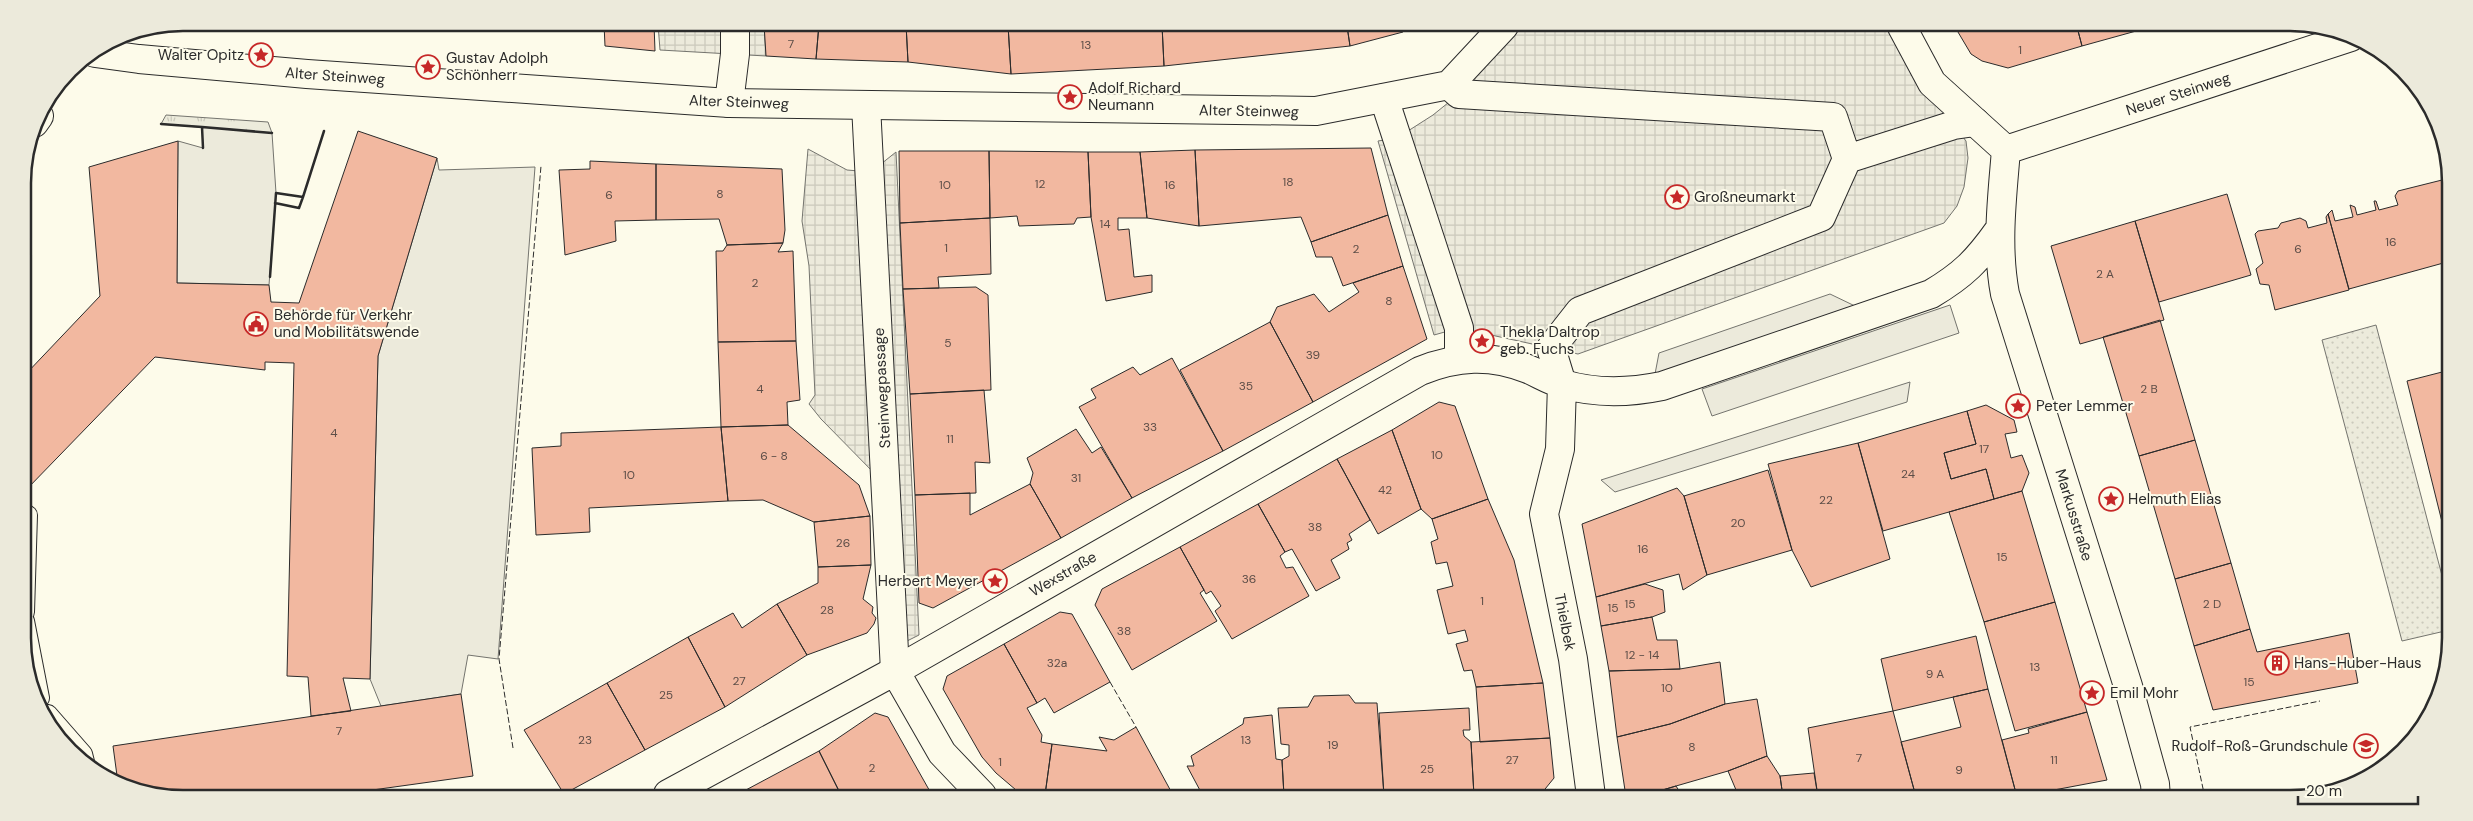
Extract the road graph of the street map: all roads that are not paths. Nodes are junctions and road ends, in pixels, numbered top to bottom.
1 (735, 31) edge
2 (1499, 31) edge
3 (1904, 31) edge
4 (2341, 40) edge
5 (104, 54) edge
6 (1449, 85) junction
7 (1384, 98) junction
8 (729, 103) junction
9 (866, 106) junction
10 (1975, 122) junction
11 (2006, 150) junction
12 (1847, 159) junction
13 (1999, 230) junction
14 (1460, 358) junction
15 (1562, 384) junction
16 (895, 671) junction
17 (1590, 789) edge
18 (2155, 789) edge
19 (676, 790) edge
20 (977, 790) edge

1 - 8 street
2 - 6 street
3 - 10 street
4 - 11 street, Neuer Steinweg
5 - 8 street, Alter Steinweg
6 - 7 street
6 - 12 street
7 - 9 street, Alter Steinweg
7 - 14 street
8 - 9 street, Alter Steinweg
9 - 16 street, Steinwegpassage
10 - 11 street
10 - 12 street
11 - 13 street
12 - 15 street
13 - 15 street
13 - 18 street, Markusstraße
14 - 15 street
14 - 16 street, Wexstraße
15 - 17 street, Thielbek
16 - 19 street, Wexstraße
16 - 20 street

